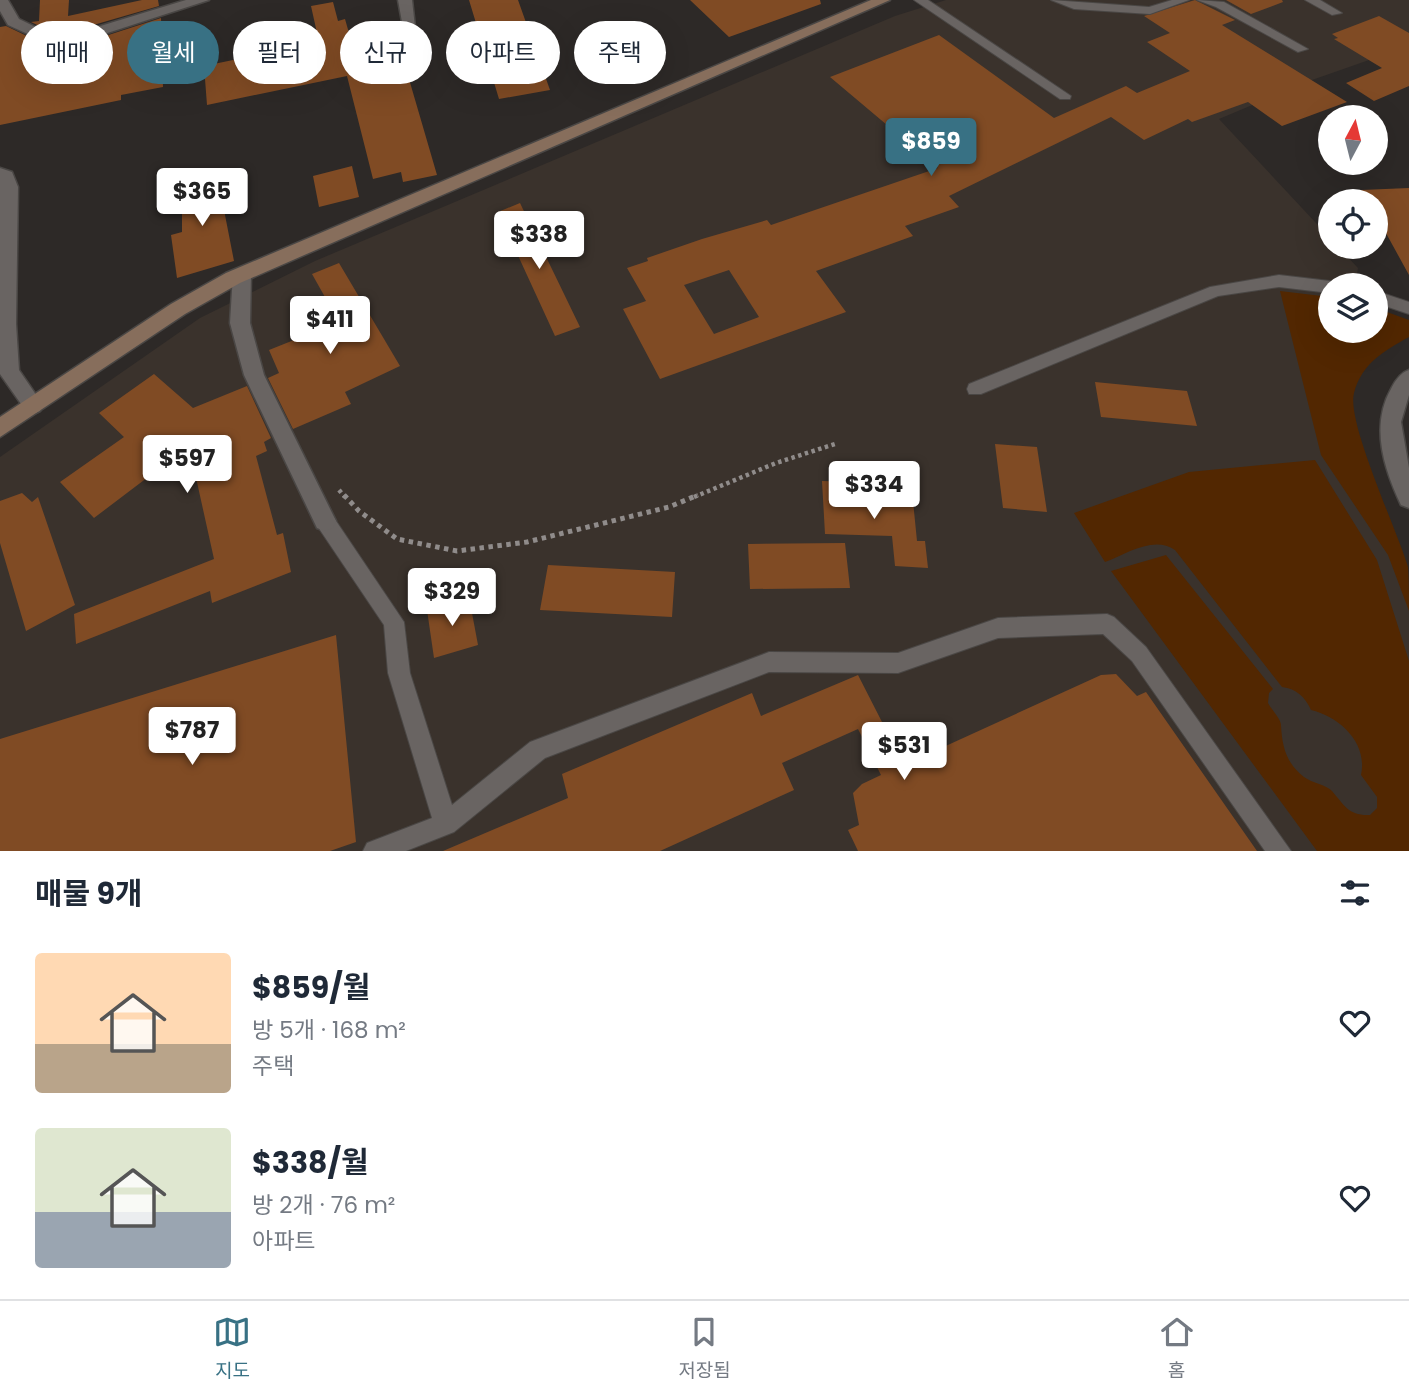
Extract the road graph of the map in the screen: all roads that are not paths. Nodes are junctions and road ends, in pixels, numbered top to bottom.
1 (1, 0) edge
2 (202, 0) edge
3 (405, 0) edge
4 (883, 0) edge
5 (920, 0) edge
6 (1057, 0) edge
7 (1182, 0) edge
8 (1203, 0) edge
9 (1311, 0) edge
10 (1336, 13) dead end
11 (409, 21) edge
12 (1302, 49) dead end
13 (1065, 96) dead end
14 (0, 174) edge
15 (242, 274) junction
16 (1318, 286) edge
17 (1388, 301) edge
18 (1409, 308) edge
19 (1409, 378) edge
20 (975, 389) dead end
21 (33, 405) junction
22 (0, 428) edge
23 (1409, 498) edge
24 (325, 521) joint
25 (446, 824) junction
26 (375, 851) edge
27 (1279, 851) edge

1 - 2 street
3 - 11 street
4 - 15 main road
5 - 13 lane
6 - 7 lane
8 - 12 lane
9 - 10 lane
14 - 21 street
15 - 21 main road
15 - 24 street
16 - 20 lane
17 - 18 lane
19 - 23 street
21 - 22 main road
24 - 25 lane
25 - 26 lane
25 - 27 lane

